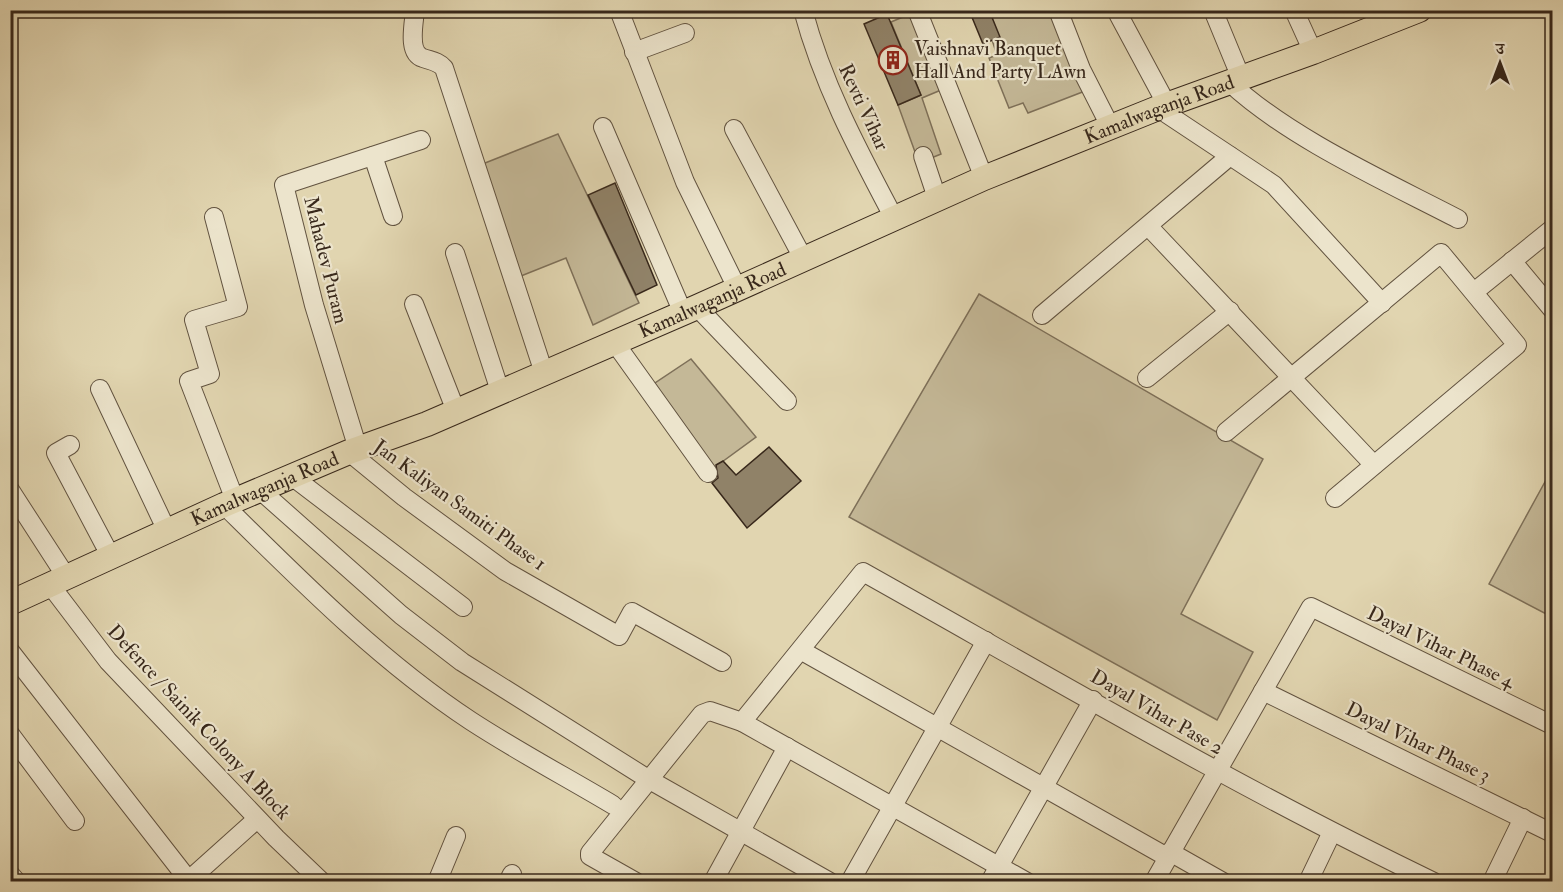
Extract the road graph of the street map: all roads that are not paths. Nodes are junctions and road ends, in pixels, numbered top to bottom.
1 (415, 10) edge
2 (619, 10) edge
3 (803, 10) edge
4 (916, 10) edge
5 (1058, 10) edge
6 (1116, 10) edge
7 (1214, 10) edge
8 (1294, 10) edge
9 (1419, 10) edge
10 (685, 33) dead end
11 (634, 52) junction
12 (1313, 52) junction
13 (1235, 80) junction
14 (1162, 107) junction
15 (603, 127) dead end
16 (1111, 128) junction
17 (734, 129) dead end
18 (421, 140) dead end
19 (373, 156) junction
20 (923, 156) dead end
21 (1230, 156) junction
22 (984, 178) junction
23 (937, 198) junction
24 (393, 216) dead end
25 (214, 217) dead end
26 (894, 218) junction
27 (1458, 219) dead end
28 (1149, 227) junction
29 (1552, 229) edge
30 (455, 253) dead end
31 (803, 258) junction
32 (1512, 261) junction
33 (737, 288) junction
34 (1474, 292) junction
35 (1382, 303) junction
36 (414, 304) dead end
37 (1552, 309) edge
38 (690, 310) junction
39 (1230, 312) junction
40 (1042, 315) dead end
41 (615, 343) junction
42 (544, 373) junction
43 (1293, 376) junction
44 (1147, 378) dead end
45 (100, 389) dead end
46 (500, 392) junction
47 (787, 401) dead end
48 (456, 411) junction
49 (1226, 432) dead end
50 (70, 446) dead end
51 (354, 451) junction
52 (1374, 465) junction
53 (708, 473) dead end
54 (293, 477) junction
55 (10, 490) edge
56 (260, 490) junction
57 (1335, 498) dead end
58 (229, 503) junction
59 (167, 531) junction
60 (111, 557) junction
61 (59, 582) junction
62 (10, 603) edge
63 (464, 607) dead end
64 (986, 641) junction
65 (10, 651) edge
66 (802, 651) junction
67 (722, 662) dead end
68 (1263, 691) junction
69 (1093, 700) junction
70 (742, 722) junction
71 (1552, 725) edge
72 (936, 727) junction
73 (10, 734) edge
74 (787, 747) junction
75 (1217, 773) junction
76 (648, 779) junction
77 (1043, 787) junction
78 (613, 805) dead end
79 (892, 806) junction
80 (1523, 818) junction
81 (257, 819) junction
82 (75, 821) dead end
83 (1332, 832) junction
84 (740, 833) junction
85 (1552, 833) edge
86 (456, 836) dead end
87 (1169, 855) junction
88 (994, 873) edge
89 (10, 874) edge
90 (189, 881) edge
91 (17, 882) edge
92 (322, 882) edge
93 (437, 882) edge
94 (636, 882) edge
95 (713, 882) edge
96 (830, 882) edge
97 (850, 882) edge
98 (1027, 882) edge
99 (1154, 882) edge
100 (1222, 882) edge
101 (1308, 882) edge
102 (1434, 882) edge
103 (1492, 882) edge

1 - 42 street
2 - 11 street
3 - 26 street, Revti Vihar
4 - 22 street
5 - 16 street
6 - 14 street
7 - 13 street
8 - 12 street
9 - 12 main road, Kamalwaganja Road
10 - 11 street
11 - 33 street
12 - 13 main road, Kamalwaganja Road
13 - 14 main road, Kamalwaganja Road
13 - 27 street
14 - 16 main road, Kamalwaganja Road
14 - 21 street
15 - 38 street
16 - 22 main road, Kamalwaganja Road
17 - 31 street
18 - 19 street, Mahadev Puram
19 - 24 street
19 - 51 street, Mahadev Puram
20 - 23 street
21 - 28 street
21 - 35 street
22 - 23 main road, Kamalwaganja Road
23 - 26 main road, Kamalwaganja Road
25 - 58 street
26 - 31 main road, Kamalwaganja Road
28 - 39 street
28 - 40 street
29 - 32 street
30 - 46 street
31 - 33 main road, Kamalwaganja Road
32 - 34 street
32 - 37 street
33 - 38 main road, Kamalwaganja Road
34 - 35 street
34 - 52 street
35 - 43 street
36 - 48 street
38 - 41 main road, Kamalwaganja Road
38 - 47 street
39 - 43 street
39 - 44 street
41 - 42 main road, Kamalwaganja Road
41 - 53 street
42 - 46 main road, Kamalwaganja Road
43 - 49 street
43 - 52 street
45 - 59 street
46 - 48 main road, Kamalwaganja Road
48 - 51 main road, Kamalwaganja Road
50 - 60 street
51 - 54 main road, Kamalwaganja Road
51 - 67 street, Jan Kaliyan Samiti Phase 1
52 - 57 street
54 - 56 main road, Kamalwaganja Road
54 - 63 street
55 - 61 street, Defence / Sainik Colony A Block
56 - 58 main road, Kamalwaganja Road
56 - 76 street
58 - 59 main road, Kamalwaganja Road
58 - 78 street
59 - 60 main road, Kamalwaganja Road
60 - 61 main road, Kamalwaganja Road
61 - 62 main road, Kamalwaganja Road
61 - 81 street, Defence / Sainik Colony A Block
64 - 66 street, Dayal Vihar Pase 2
64 - 69 street, Dayal Vihar Pase 2
64 - 72 street
65 - 90 street
66 - 70 street
66 - 72 street
68 - 71 street, Dayal Vihar Phase 4
68 - 75 street
68 - 80 street, Dayal Vihar Phase 3
69 - 75 street, Dayal Vihar Pase 2
69 - 77 street
70 - 74 street
70 - 76 street
72 - 77 street
72 - 79 street
73 - 82 street
74 - 79 street
74 - 84 street
75 - 83 street, Dayal Vihar Pase 2
75 - 87 street
76 - 84 street
76 - 94 street
77 - 87 street
77 - 88 street
79 - 88 street
79 - 97 street
80 - 85 street, Dayal Vihar Phase 3
80 - 103 street
81 - 90 street
81 - 92 street, Defence / Sainik Colony A Block
83 - 101 street
83 - 102 street, Dayal Vihar Pase 2
84 - 95 street
84 - 96 street
86 - 93 street
87 - 99 street
87 - 100 street
88 - 98 street
89 - 91 street

